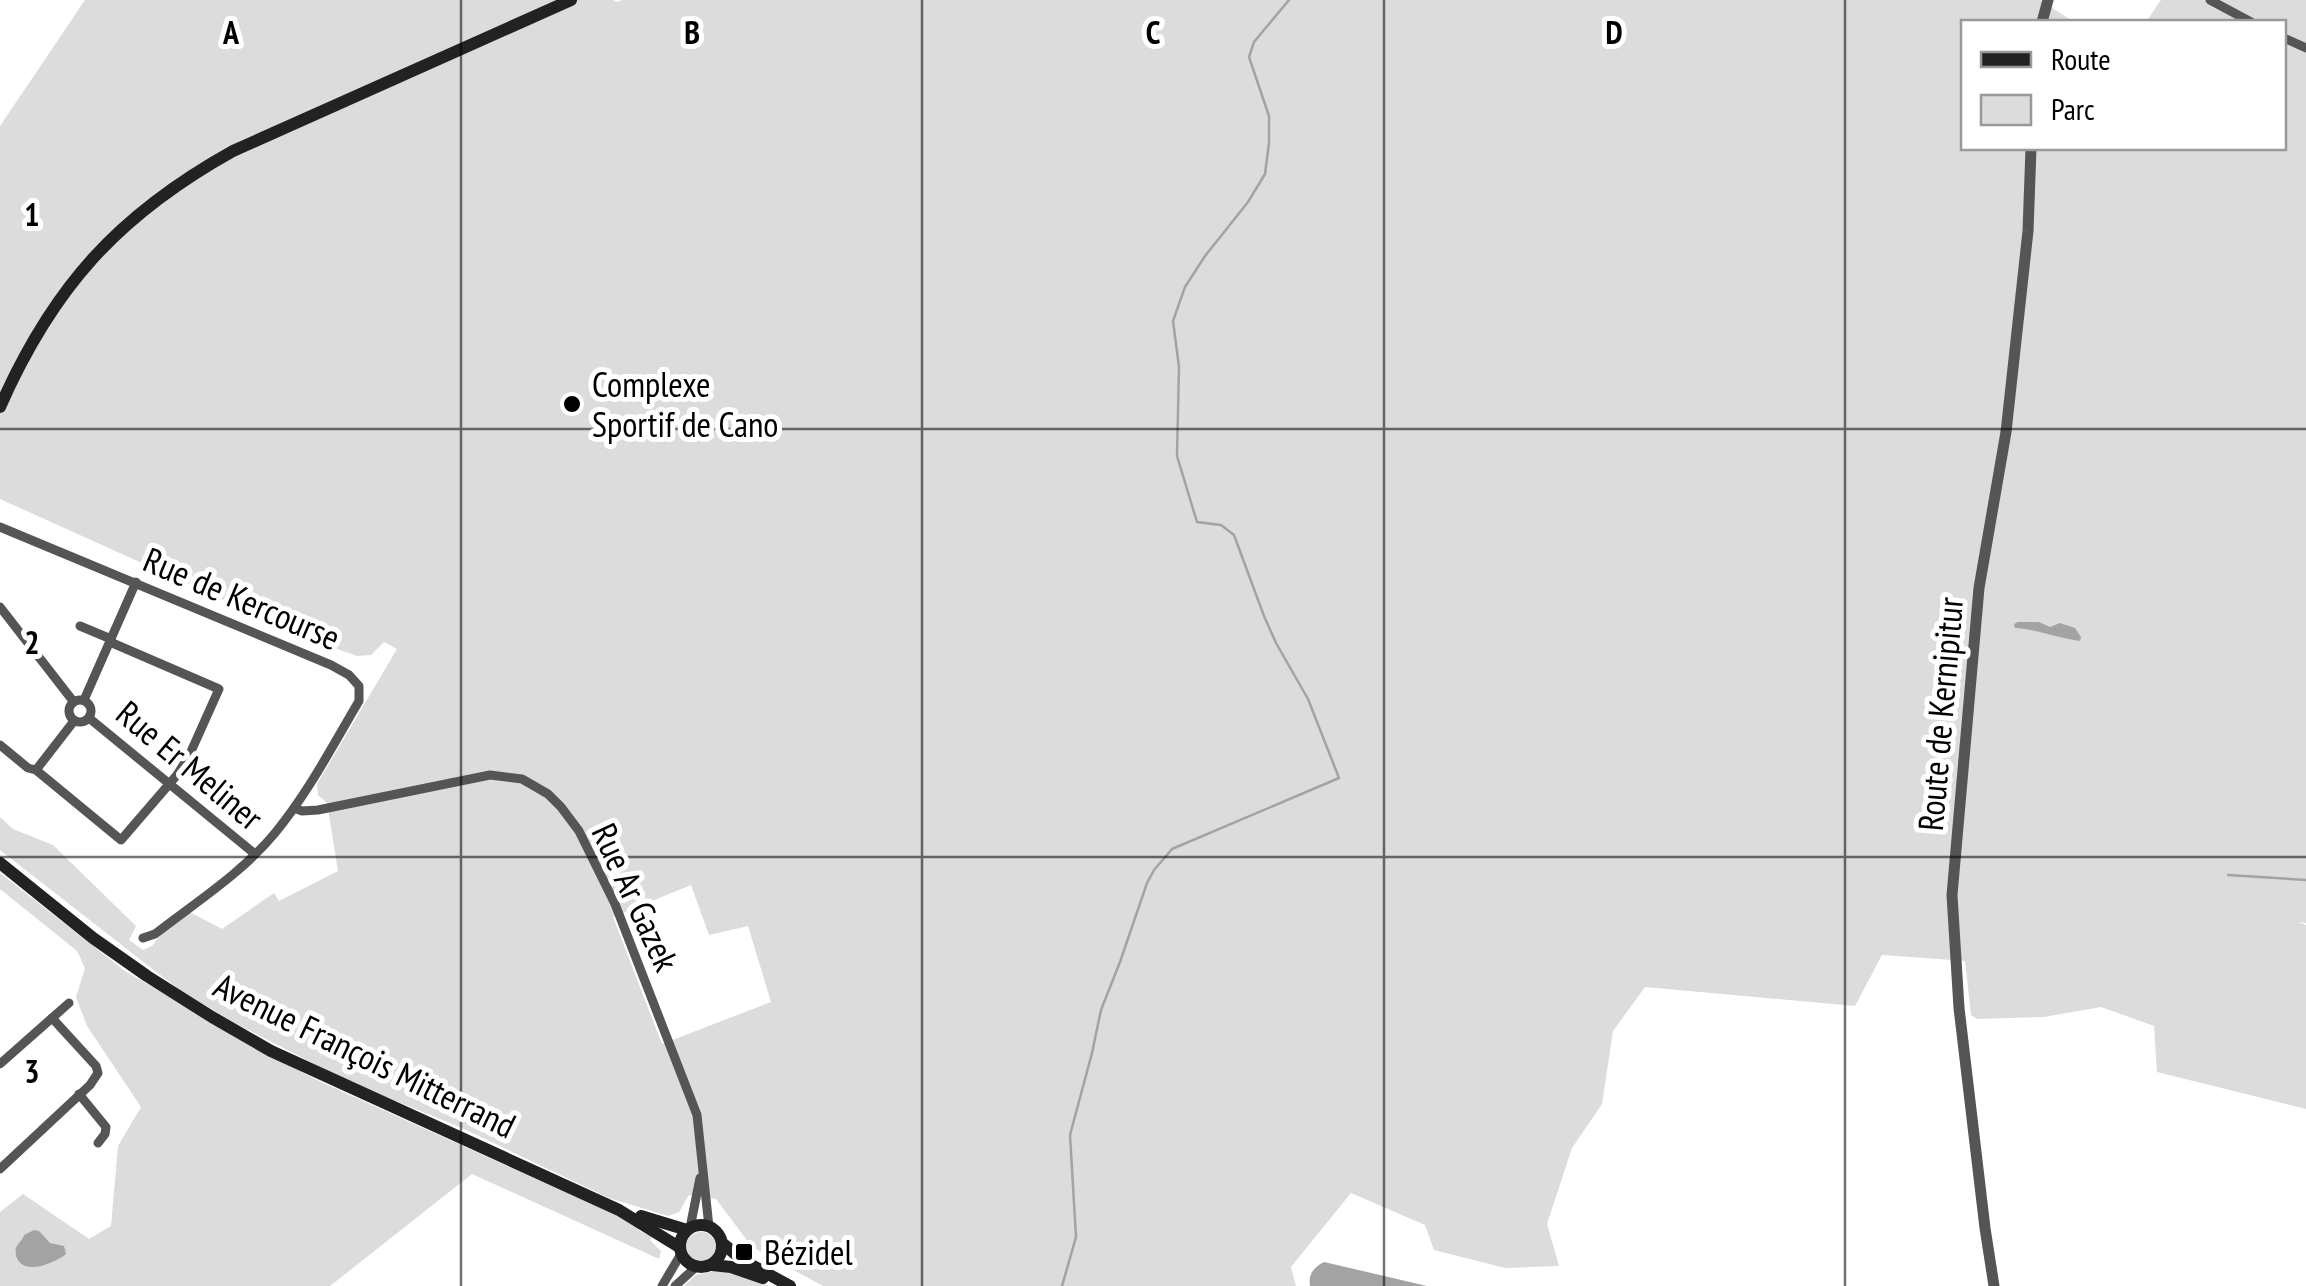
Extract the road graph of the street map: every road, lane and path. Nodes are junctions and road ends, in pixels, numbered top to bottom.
1 (570, 0) edge
2 (2210, 0) edge
3 (2247, 20) edge
4 (2030, 150) edge
5 (0, 407) edge
6 (2, 526) edge
7 (136, 582) junction
8 (0, 606) edge
9 (80, 626) dead end
10 (111, 641) junction
11 (79, 701) junction
12 (90, 718) junction
13 (74, 721) junction
14 (0, 745) edge
15 (36, 770) junction
16 (168, 784) junction
17 (294, 808) junction
18 (255, 854) junction
19 (0, 863) edge
20 (143, 938) dead end
21 (69, 1002) dead end
22 (52, 1018) junction
23 (0, 1064) edge
24 (78, 1094) junction
25 (98, 1143) dead end
26 (702, 1165) junction
27 (0, 1168) edge
28 (620, 1210) junction
29 (709, 1226) junction
30 (688, 1229) junction
31 (722, 1243) junction
32 (680, 1250) junction
33 (712, 1265) junction
34 (696, 1268) junction
35 (776, 1280) junction
36 (662, 1286) edge
37 (674, 1286) edge
38 (790, 1286) edge
39 (1994, 1286) edge

1 - 5 main road
2 - 3 street
4 - 39 street, Route de Kernipitur
6 - 7 street, Rue de Kercourse
7 - 10 street
7 - 17 street, Rue de Kercourse
8 - 11 street
9 - 10 street
10 - 11 street
10 - 16 street
11 - 12 street
11 - 13 street
12 - 13 street
12 - 16 street, Rue Er Meliner
13 - 15 street
14 - 15 street
15 - 16 street
16 - 18 street, Rue Er Meliner
17 - 18 street, Rue de Kercourse
17 - 26 street, Rue Ar Gazek
18 - 20 street, Rue de Kercourse
19 - 28 main road, Avenue François Mitterrand
21 - 22 street
22 - 23 street
22 - 24 street
24 - 25 street
24 - 27 street
26 - 29 street, Rue Ar Gazek
26 - 30 street, Rue Ar Gazek
28 - 30 main road, Avenue François Mitterrand
28 - 32 main road, Avenue François Mitterrand
29 - 30 main road
29 - 31 main road
30 - 32 main road
31 - 33 main road
31 - 35 main road
32 - 34 main road
32 - 36 street
33 - 34 main road
33 - 35 main road
34 - 37 street
35 - 38 main road

